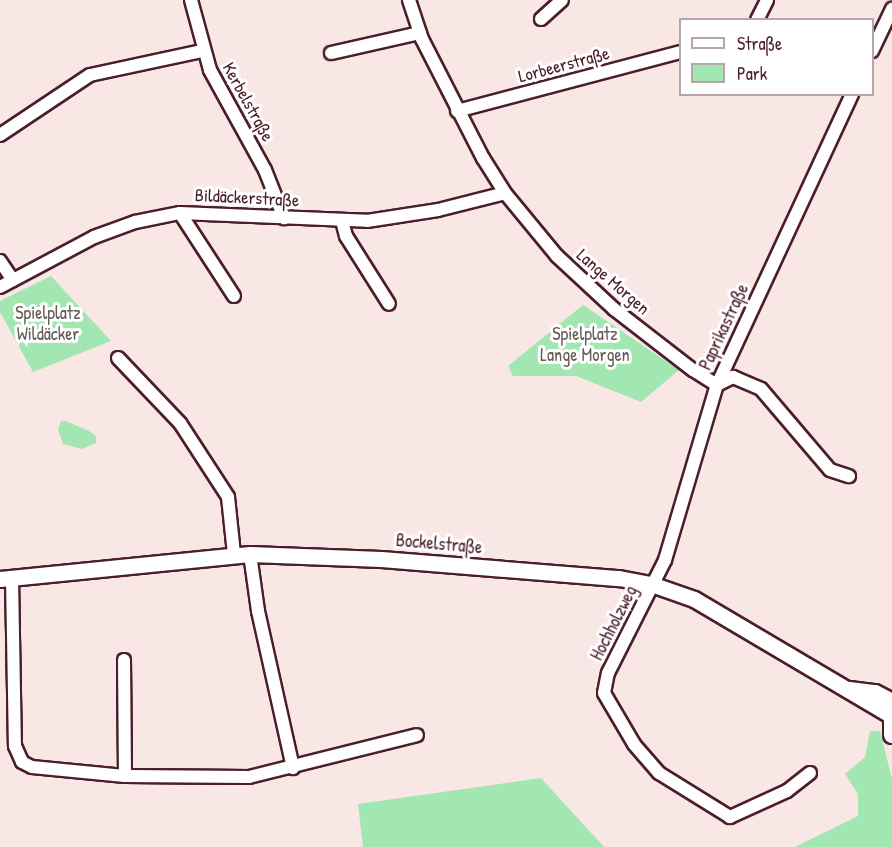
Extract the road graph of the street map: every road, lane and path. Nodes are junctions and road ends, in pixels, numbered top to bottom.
1 (191, 0) edge
2 (409, 0) edge
3 (562, 0) edge
4 (767, 0) edge
5 (892, 9) edge
6 (758, 18) edge
7 (541, 19) dead end
8 (420, 33) junction
9 (874, 49) edge
10 (202, 51) junction
11 (331, 53) dead end
12 (679, 53) edge
13 (851, 96) edge
14 (457, 111) junction
15 (0, 135) edge
16 (505, 193) junction
17 (180, 213) junction
18 (284, 218) junction
19 (342, 221) junction
20 (0, 261) edge
21 (13, 280) junction
22 (0, 287) edge
23 (234, 296) dead end
24 (389, 304) dead end
25 (118, 358) dead end
26 (717, 385) junction
27 (849, 476) dead end
28 (250, 554) junction
29 (234, 555) junction
30 (6, 579) edge
31 (654, 585) junction
32 (124, 660) dead end
33 (849, 689) junction
34 (892, 701) edge
35 (892, 716) edge
36 (0, 718) edge
37 (13, 718) junction
38 (417, 735) dead end
39 (892, 735) edge
40 (293, 768) junction
41 (810, 773) dead end
42 (125, 776) junction

1 - 10 street, Kerbelstraße
2 - 8 street, Lange Morgen
3 - 7 street
4 - 6 street
5 - 9 street
8 - 11 street
8 - 14 street, Lange Morgen
10 - 15 street
10 - 18 street, Kerbelstraße
12 - 14 street, Lorbeerstraße
13 - 26 street, Paprikastraße
14 - 16 street, Lange Morgen
16 - 19 street, Bildäckerstraße
16 - 26 street, Lange Morgen
17 - 18 street, Bildäckerstraße
17 - 21 street, Bildäckerstraße
17 - 23 street
18 - 19 street, Bildäckerstraße
19 - 24 street
20 - 21 street
21 - 22 street, Bildäckerstraße
25 - 29 street
26 - 27 street
26 - 31 street, Paprikastraße
28 - 29 street, Bockelstraße
28 - 31 street, Bockelstraße
28 - 40 street
29 - 30 street, Bockelstraße
30 - 37 street
31 - 33 street, Bockelstraße
31 - 41 street, Hochholzweg
32 - 42 street
33 - 34 street, Bockelstraße
33 - 35 street, Bockelstraße
35 - 39 main road
36 - 37 street
37 - 42 street
38 - 40 street
40 - 42 street

